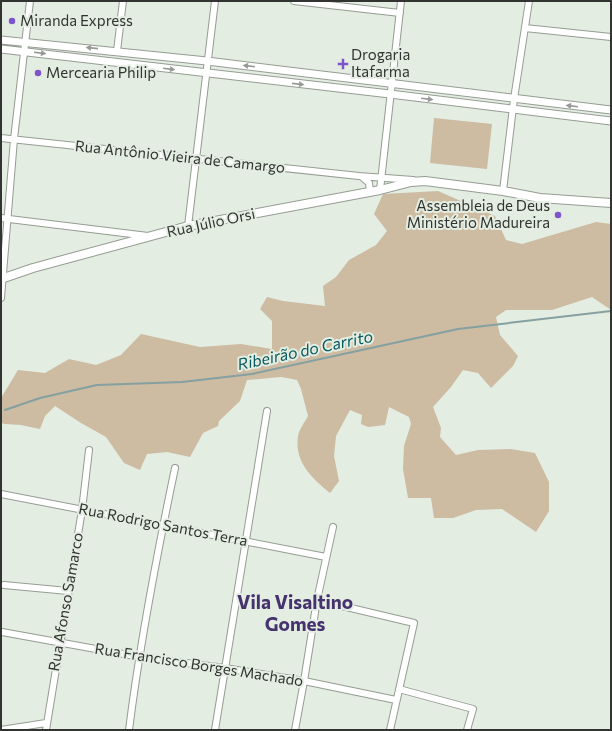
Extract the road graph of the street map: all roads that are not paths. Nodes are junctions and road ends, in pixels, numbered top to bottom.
1 (30, 1) edge
2 (124, 1) edge
3 (214, 1) edge
4 (294, 1) edge
5 (401, 1) edge
6 (529, 1) edge
7 (400, 13) junction
8 (525, 28) junction
9 (611, 37) edge
10 (1, 40) edge
11 (25, 42) junction
12 (1, 49) edge
13 (25, 51) junction
14 (117, 51) junction
15 (207, 61) junction
16 (206, 74) junction
17 (392, 84) junction
18 (390, 94) junction
19 (514, 99) junction
20 (513, 110) junction
21 (611, 110) edge
22 (611, 121) edge
23 (1, 138) edge
24 (14, 139) junction
25 (195, 159) junction
26 (359, 176) junction
27 (381, 178) junction
28 (425, 181) junction
29 (380, 190) junction
30 (503, 191) junction
31 (370, 192) junction
32 (611, 203) edge
33 (4, 218) edge
34 (188, 226) junction
35 (153, 236) junction
36 (2, 278) edge
37 (1, 298) edge
38 (267, 411) dead end
39 (89, 450) dead end
40 (174, 468) dead end
41 (1, 494) edge
42 (82, 510) junction
43 (163, 525) junction
44 (333, 527) dead end
45 (246, 541) junction
46 (326, 557) junction
47 (4, 585) dead end
48 (68, 591) junction
49 (317, 600) junction
50 (2, 632) dead end
51 (59, 643) junction
52 (140, 657) junction
53 (225, 668) junction
54 (304, 681) junction
55 (399, 688) junction
56 (396, 700) junction
57 (46, 722) junction
58 (1, 730) edge
59 (46, 730) edge
60 (129, 730) edge
61 (215, 730) edge
62 (295, 730) edge
63 (390, 730) edge
64 (467, 730) edge

1 - 11 street
2 - 14 street
3 - 15 street
4 - 7 street
5 - 7 street
6 - 8 street
7 - 17 street
8 - 9 street
8 - 19 street
10 - 11 street
11 - 13 street
14 -> 11 street
12 - 13 street
13 -> 16 street
13 - 24 street
14 - 15 street
15 - 16 street
17 -> 15 street
16 -> 18 street
16 - 25 street
17 - 18 street
17 - 19 street
18 -> 20 street
18 - 27 street
19 - 20 street
21 -> 19 street
20 - 22 street
20 - 30 street
23 - 24 street, Rua Antônio Vieira de Camargo
24 - 25 street, Rua Antônio Vieira de Camargo
24 - 33 street
25 - 26 street, Rua Antônio Vieira de Camargo
25 - 34 street
26 - 27 street, Rua Antônio Vieira de Camargo
26 - 31 street
27 - 28 street, Rua Antônio Vieira de Camargo
27 - 29 street
28 - 29 main road, Rua Júlio Orsi
28 - 30 main road, Rua Júlio Orsi
29 - 31 main road, Rua Júlio Orsi
30 - 32 main road, Rua Júlio Orsi
31 - 34 main road, Rua Júlio Orsi
33 - 35 street
33 - 36 street
34 - 35 main road, Rua Júlio Orsi
35 - 36 main road, Rua Júlio Orsi
36 - 37 street
38 - 45 street
39 - 42 street, Rua Afonso Samarco
40 - 43 street
41 - 42 street, Rua Rodrigo Santos Terra
42 - 43 street, Rua Rodrigo Santos Terra
42 - 48 street, Rua Afonso Samarco
43 - 45 street, Rua Rodrigo Santos Terra
43 - 52 street
44 - 46 street
45 - 46 street, Rua Rodrigo Santos Terra
45 - 53 street
46 - 49 street
47 - 48 street
48 - 51 street, Rua Afonso Samarco
49 - 54 street
49 - 55 street
50 - 51 street, Rua Francisco Borges Machado
51 - 52 street, Rua Francisco Borges Machado
51 - 57 street, Rua Afonso Samarco
52 - 53 street, Rua Francisco Borges Machado
52 - 60 street
53 - 54 street, Rua Francisco Borges Machado
53 - 61 street
54 - 56 street, Rua Francisco Borges Machado
54 - 62 street
55 - 56 street
55 - 64 street
56 - 63 street
57 - 58 street
57 - 59 street, Rua Afonso Samarco

